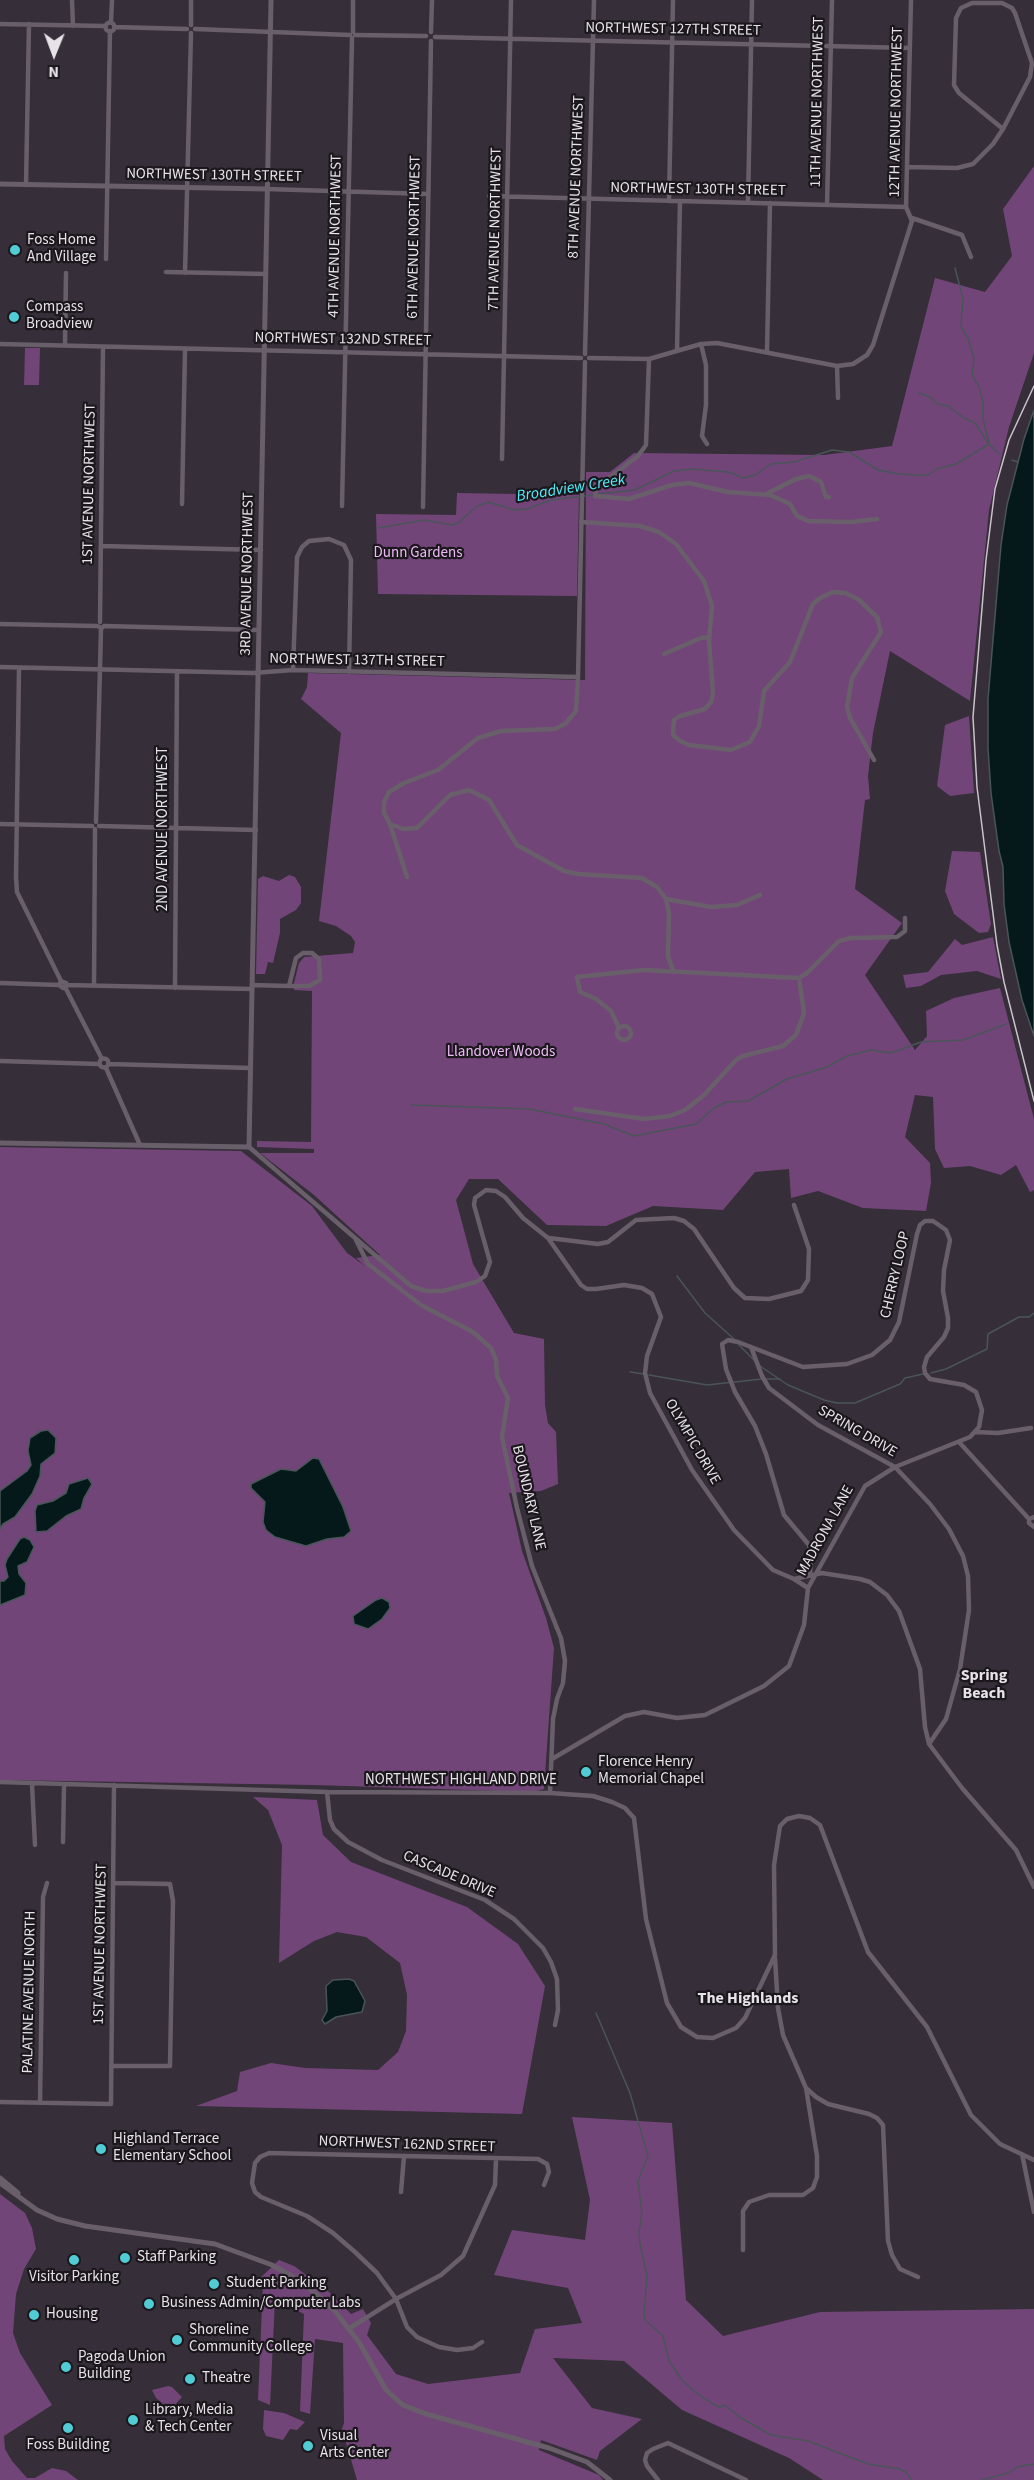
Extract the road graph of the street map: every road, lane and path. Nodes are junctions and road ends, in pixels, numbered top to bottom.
1 (72, 0) edge
2 (112, 0) edge
3 (191, 0) edge
4 (271, 0) edge
5 (353, 0) edge
6 (432, 0) edge
7 (511, 0) edge
8 (594, 0) edge
9 (673, 0) edge
10 (752, 0) edge
11 (832, 0) edge
12 (912, 0) edge
13 (0, 24) edge
14 (30, 24) junction
15 (71, 26) junction
16 (110, 27) junction
17 (191, 29) junction
18 (270, 32) junction
19 (352, 35) junction
20 (431, 38) junction
21 (510, 38) junction
22 (593, 40) junction
23 (673, 42) junction
24 (752, 44) junction
25 (831, 45) junction
26 (910, 48) junction
27 (1002, 129) junction
28 (907, 167) junction
29 (0, 184) edge
30 (26, 185) junction
31 (107, 186) junction
32 (187, 188) junction
33 (267, 189) junction
34 (349, 191) junction
35 (428, 194) junction
36 (489, 196) dead end
37 (508, 197) junction
38 (589, 199) junction
39 (669, 201) junction
40 (680, 201) junction
41 (748, 203) junction
42 (770, 203) junction
43 (828, 205) junction
44 (906, 207) junction
45 (912, 218) junction
46 (971, 257) dead end
47 (106, 259) dead end
48 (166, 272) dead end
49 (66, 273) dead end
50 (185, 273) junction
51 (266, 274) junction
52 (0, 344) edge
53 (701, 344) junction
54 (65, 345) junction
55 (104, 346) junction
56 (185, 349) junction
57 (265, 350) junction
58 (677, 351) junction
59 (345, 352) junction
60 (767, 352) junction
61 (424, 354) junction
62 (506, 356) junction
63 (585, 358) junction
64 (864, 358) joint
65 (649, 359) junction
66 (837, 366) junction
67 (838, 398) dead end
68 (707, 444) dead end
69 (502, 459) dead end
70 (765, 493) junction
71 (829, 497) dead end
72 (182, 504) dead end
73 (342, 506) dead end
74 (423, 507) dead end
75 (581, 519) junction
76 (877, 519) dead end
77 (102, 546) junction
78 (261, 550) junction
79 (0, 624) edge
80 (100, 626) junction
81 (260, 630) junction
82 (709, 637) junction
83 (664, 654) dead end
84 (0, 667) edge
85 (19, 668) junction
86 (100, 670) junction
87 (293, 670) junction
88 (177, 671) junction
89 (259, 672) junction
90 (349, 672) junction
91 (578, 677) junction
92 (873, 760) dead end
93 (0, 824) edge
94 (16, 824) junction
95 (390, 824) junction
96 (96, 826) junction
97 (176, 827) junction
98 (256, 830) junction
99 (407, 877) dead end
100 (759, 895) dead end
101 (666, 898) junction
102 (905, 918) dead end
103 (674, 973) junction
104 (799, 978) junction
105 (0, 983) edge
106 (63, 985) junction
107 (94, 986) junction
108 (290, 986) junction
109 (252, 987) junction
110 (175, 988) junction
111 (619, 1028) dead end
112 (0, 1061) edge
113 (100, 1061) junction
114 (107, 1066) junction
115 (251, 1068) junction
116 (574, 1109) dead end
117 (0, 1143) edge
118 (140, 1145) junction
119 (249, 1148) junction
120 (794, 1205) dead end
121 (355, 1238) junction
122 (548, 1238) junction
123 (368, 1249) joint
124 (751, 1347) junction
125 (1030, 1428) dead end
126 (975, 1432) junction
127 (959, 1442) junction
128 (895, 1467) junction
129 (1032, 1518) edge
130 (1034, 1527) edge
131 (811, 1573) junction
132 (794, 1579) junction
133 (808, 1588) junction
134 (929, 1744) junction
135 (552, 1759) junction
136 (0, 1782) edge
137 (32, 1784) junction
138 (64, 1785) junction
139 (114, 1785) junction
140 (327, 1792) junction
141 (550, 1793) junction
142 (63, 1842) dead end
143 (35, 1845) dead end
144 (47, 1883) dead end
145 (114, 1883) junction
146 (1034, 1887) edge
147 (775, 1955) junction
148 (555, 2025) dead end
149 (112, 2066) junction
150 (806, 2088) junction
151 (0, 2102) edge
152 (40, 2103) junction
153 (1022, 2154) junction
154 (404, 2156) junction
155 (496, 2159) junction
156 (1034, 2160) edge
157 (0, 2178) edge
158 (0, 2183) edge
159 (544, 2185) dead end
160 (401, 2192) dead end
161 (27, 2203) junction
162 (1034, 2212) edge
163 (743, 2250) dead end
164 (918, 2277) dead end
165 (396, 2299) junction
166 (350, 2328) junction
167 (482, 2342) dead end
168 (610, 2480) edge
169 (658, 2480) edge
170 (746, 2480) edge

1 - 15 street
2 - 16 street
3 - 17 street
4 - 18 street, 3RD AVENUE NORTHWEST
5 - 19 street, 4TH AVENUE NORTHWEST
6 - 20 street
7 - 21 street, 7TH AVENUE NORTHWEST
8 - 22 street, 8TH AVENUE NORTHWEST
9 - 23 street
10 - 24 street
11 - 25 street, 11TH AVENUE NORTHWEST
12 - 26 street, 12TH AVENUE NORTHWEST
13 - 14 street, NORTHWEST 127TH STREET
14 - 15 street, NORTHWEST 127TH STREET
14 - 30 street
15 - 16 street, NORTHWEST 127TH STREET
16 - 17 street, NORTHWEST 127TH STREET
16 - 31 street
17 - 18 street, NORTHWEST 127TH STREET
17 - 32 street
18 - 19 street, NORTHWEST 127TH STREET
18 - 33 street, 3RD AVENUE NORTHWEST
19 - 20 street, NORTHWEST 127TH STREET
19 - 34 street, 4TH AVENUE NORTHWEST
20 - 21 street, NORTHWEST 127TH STREET
20 - 35 street, 6TH AVENUE NORTHWEST
21 - 22 street, NORTHWEST 127TH STREET
21 - 37 street, 7TH AVENUE NORTHWEST
22 - 23 street, NORTHWEST 127TH STREET
22 - 38 street, 8TH AVENUE NORTHWEST
23 - 24 street, NORTHWEST 127TH STREET
23 - 39 street
24 - 25 street, NORTHWEST 127TH STREET
24 - 41 street
25 - 26 street, NORTHWEST 127TH STREET
25 - 43 street, 11TH AVENUE NORTHWEST
26 - 28 street, 12TH AVENUE NORTHWEST
27 - 27 street
27 - 28 street
28 - 44 street, 12TH AVENUE NORTHWEST
29 - 30 street, NORTHWEST 130TH STREET
30 - 31 street, NORTHWEST 130TH STREET
31 - 32 street, NORTHWEST 130TH STREET
31 - 47 street
32 - 33 street, NORTHWEST 130TH STREET
32 - 50 street
33 - 34 street, NORTHWEST 130TH STREET
33 - 51 street, 3RD AVENUE NORTHWEST
34 - 35 street, NORTHWEST 130TH STREET
34 - 59 street, 4TH AVENUE NORTHWEST
35 - 61 street, 6TH AVENUE NORTHWEST
36 - 37 street, NORTHWEST 130TH STREET
37 - 38 street, NORTHWEST 130TH STREET
37 - 62 street, 7TH AVENUE NORTHWEST
38 - 39 street, NORTHWEST 130TH STREET
38 - 63 street, 8TH AVENUE NORTHWEST
39 - 40 street, NORTHWEST 130TH STREET
40 - 41 street, NORTHWEST 130TH STREET
40 - 58 street
41 - 42 street, NORTHWEST 130TH STREET
42 - 43 street, NORTHWEST 130TH STREET
42 - 60 street
43 - 44 street, NORTHWEST 130TH STREET
44 - 45 street, 12TH AVENUE NORTHWEST
45 - 46 street
45 - 64 street, 12TH AVENUE NORTHWEST
48 - 50 street
49 - 54 street
50 - 51 street
51 - 57 street, 3RD AVENUE NORTHWEST
52 - 54 street, NORTHWEST 132ND STREET
53 - 58 street, NORTHWEST 132ND STREET
53 - 60 street, NORTHWEST 132ND STREET
53 - 68 street
54 - 55 street, NORTHWEST 132ND STREET
55 - 56 street, NORTHWEST 132ND STREET
55 - 77 street, 1ST AVENUE NORTHWEST
56 - 57 street, NORTHWEST 132ND STREET
56 - 72 street
57 - 59 street, NORTHWEST 132ND STREET
57 - 78 street, 3RD AVENUE NORTHWEST
58 - 65 street, NORTHWEST 132ND STREET
59 - 61 street, NORTHWEST 132ND STREET
59 - 73 street, 4TH AVENUE NORTHWEST
60 - 66 street, NORTHWEST 132ND STREET
61 - 62 street, NORTHWEST 132ND STREET
61 - 74 street, 6TH AVENUE NORTHWEST
62 - 63 street, NORTHWEST 132ND STREET
62 - 69 street, 7TH AVENUE NORTHWEST
63 - 65 street, NORTHWEST 132ND STREET
63 - 75 street, 8TH AVENUE NORTHWEST
64 - 66 street, NORTHWEST 132ND STREET
65 - 70 street
66 - 67 street
70 - 71 street
70 - 76 street
75 - 82 street
75 - 91 street, 8TH AVENUE NORTHWEST
77 - 78 street
77 - 80 street, 1ST AVENUE NORTHWEST
78 - 81 street, 3RD AVENUE NORTHWEST
79 - 80 street
80 - 81 street
80 - 86 street, 1ST AVENUE NORTHWEST
81 - 89 street, 3RD AVENUE NORTHWEST
82 - 83 street
82 - 92 street
84 - 85 street, NORTHWEST 137TH STREET
85 - 86 street, NORTHWEST 137TH STREET
85 - 94 street
86 - 88 street, NORTHWEST 137TH STREET
86 - 96 street, 1ST AVENUE NORTHWEST
87 - 89 street, NORTHWEST 137TH STREET
87 - 90 street, NORTHWEST 137TH STREET
87 - 90 street
88 - 89 street, NORTHWEST 137TH STREET
88 - 97 street, 2ND AVENUE NORTHWEST
89 - 98 street, 3RD AVENUE NORTHWEST
90 - 91 street, NORTHWEST 137TH STREET
91 - 95 street, 8TH AVENUE NORTHWEST
93 - 94 street
94 - 96 street
94 - 106 street
95 - 99 street, 8TH AVENUE NORTHWEST
95 - 101 street
96 - 97 street
96 - 107 street, 1ST AVENUE NORTHWEST
97 - 98 street
97 - 110 street, 2ND AVENUE NORTHWEST
98 - 109 street, 3RD AVENUE NORTHWEST
100 - 101 street
101 - 103 street
102 - 104 street
103 - 104 street
103 - 111 street
104 - 116 street
105 - 106 street
106 - 107 street
106 - 113 street
107 - 110 street
108 - 108 street
108 - 109 street
109 - 110 street
109 - 115 street, 3RD AVENUE NORTHWEST
112 - 113 street
113 - 114 street
114 - 115 street
114 - 118 street
115 - 119 street, 3RD AVENUE NORTHWEST
117 - 118 street
118 - 119 street
119 - 121 street, BOUNDARY LANE
120 - 122 street
121 - 123 street, BOUNDARY LANE
121 - 135 street, BOUNDARY LANE
122 - 123 street, OLYMPIC DRIVE
122 - 132 street, OLYMPIC DRIVE
124 - 126 street, CHERRY LOOP
124 - 128 street, SPRING DRIVE
124 - 131 street, CHERRY LOOP
125 - 126 street
126 - 127 street
127 - 128 street
127 - 129 street
128 - 133 street, MADRONA LANE
128 - 134 street, SPRING DRIVE
129 - 130 street
131 - 132 street
131 - 134 street
132 - 133 street
133 - 135 street
134 - 146 street
135 - 141 street, BOUNDARY LANE
136 - 137 street, NORTHWEST HIGHLAND DRIVE
137 - 138 street, NORTHWEST HIGHLAND DRIVE
137 - 143 street
138 - 139 street, NORTHWEST HIGHLAND DRIVE
138 - 142 street
139 - 140 street, NORTHWEST HIGHLAND DRIVE
139 - 145 street, 1ST AVENUE NORTHWEST
140 - 141 street, NORTHWEST HIGHLAND DRIVE
140 - 148 street, CASCADE DRIVE
141 - 147 street, NORTHWEST HIGHLAND DRIVE
144 - 152 street, PALATINE AVENUE NORTH
145 - 149 street, 1ST AVENUE NORTHWEST
145 - 149 street
147 - 150 street
147 - 153 street, NORTHWEST HIGHLAND DRIVE
149 - 152 street, 1ST AVENUE NORTHWEST
150 - 163 street
150 - 164 street
151 - 152 street
153 - 156 street, NORTHWEST HIGHLAND DRIVE
153 - 162 street
154 - 155 street, NORTHWEST 162ND STREET
154 - 160 street
154 - 165 street, NORTHWEST 162ND STREET
155 - 159 street, NORTHWEST 162ND STREET
155 - 165 street
157 - 161 street
158 - 161 street
161 - 166 street
165 - 166 street
165 - 167 street
166 - 168 street
169 - 170 street

